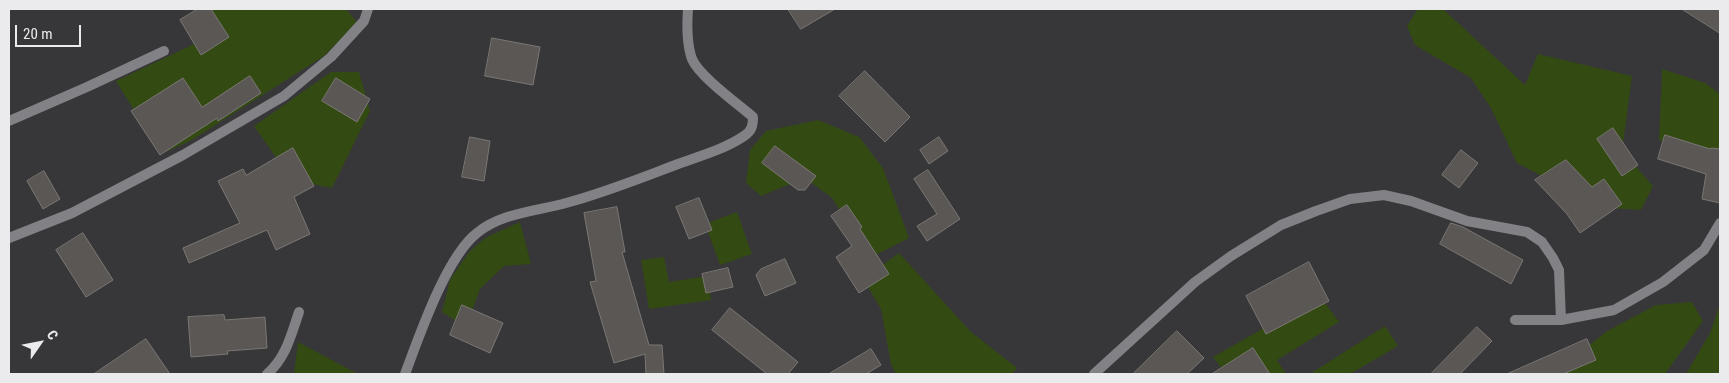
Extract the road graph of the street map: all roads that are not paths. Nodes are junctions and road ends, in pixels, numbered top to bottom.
1 (368, 9) edge
2 (688, 9) edge
3 (164, 51) dead end
4 (9, 121) edge
5 (1720, 223) edge
6 (9, 238) edge
7 (299, 312) dead end
8 (1515, 320) dead end
9 (1561, 320) junction
10 (267, 374) edge
11 (405, 374) edge
12 (1094, 374) edge

1 - 6 lane
2 - 11 lane
3 - 4 lane
5 - 9 lane
7 - 10 lane
8 - 9 lane
9 - 12 lane

